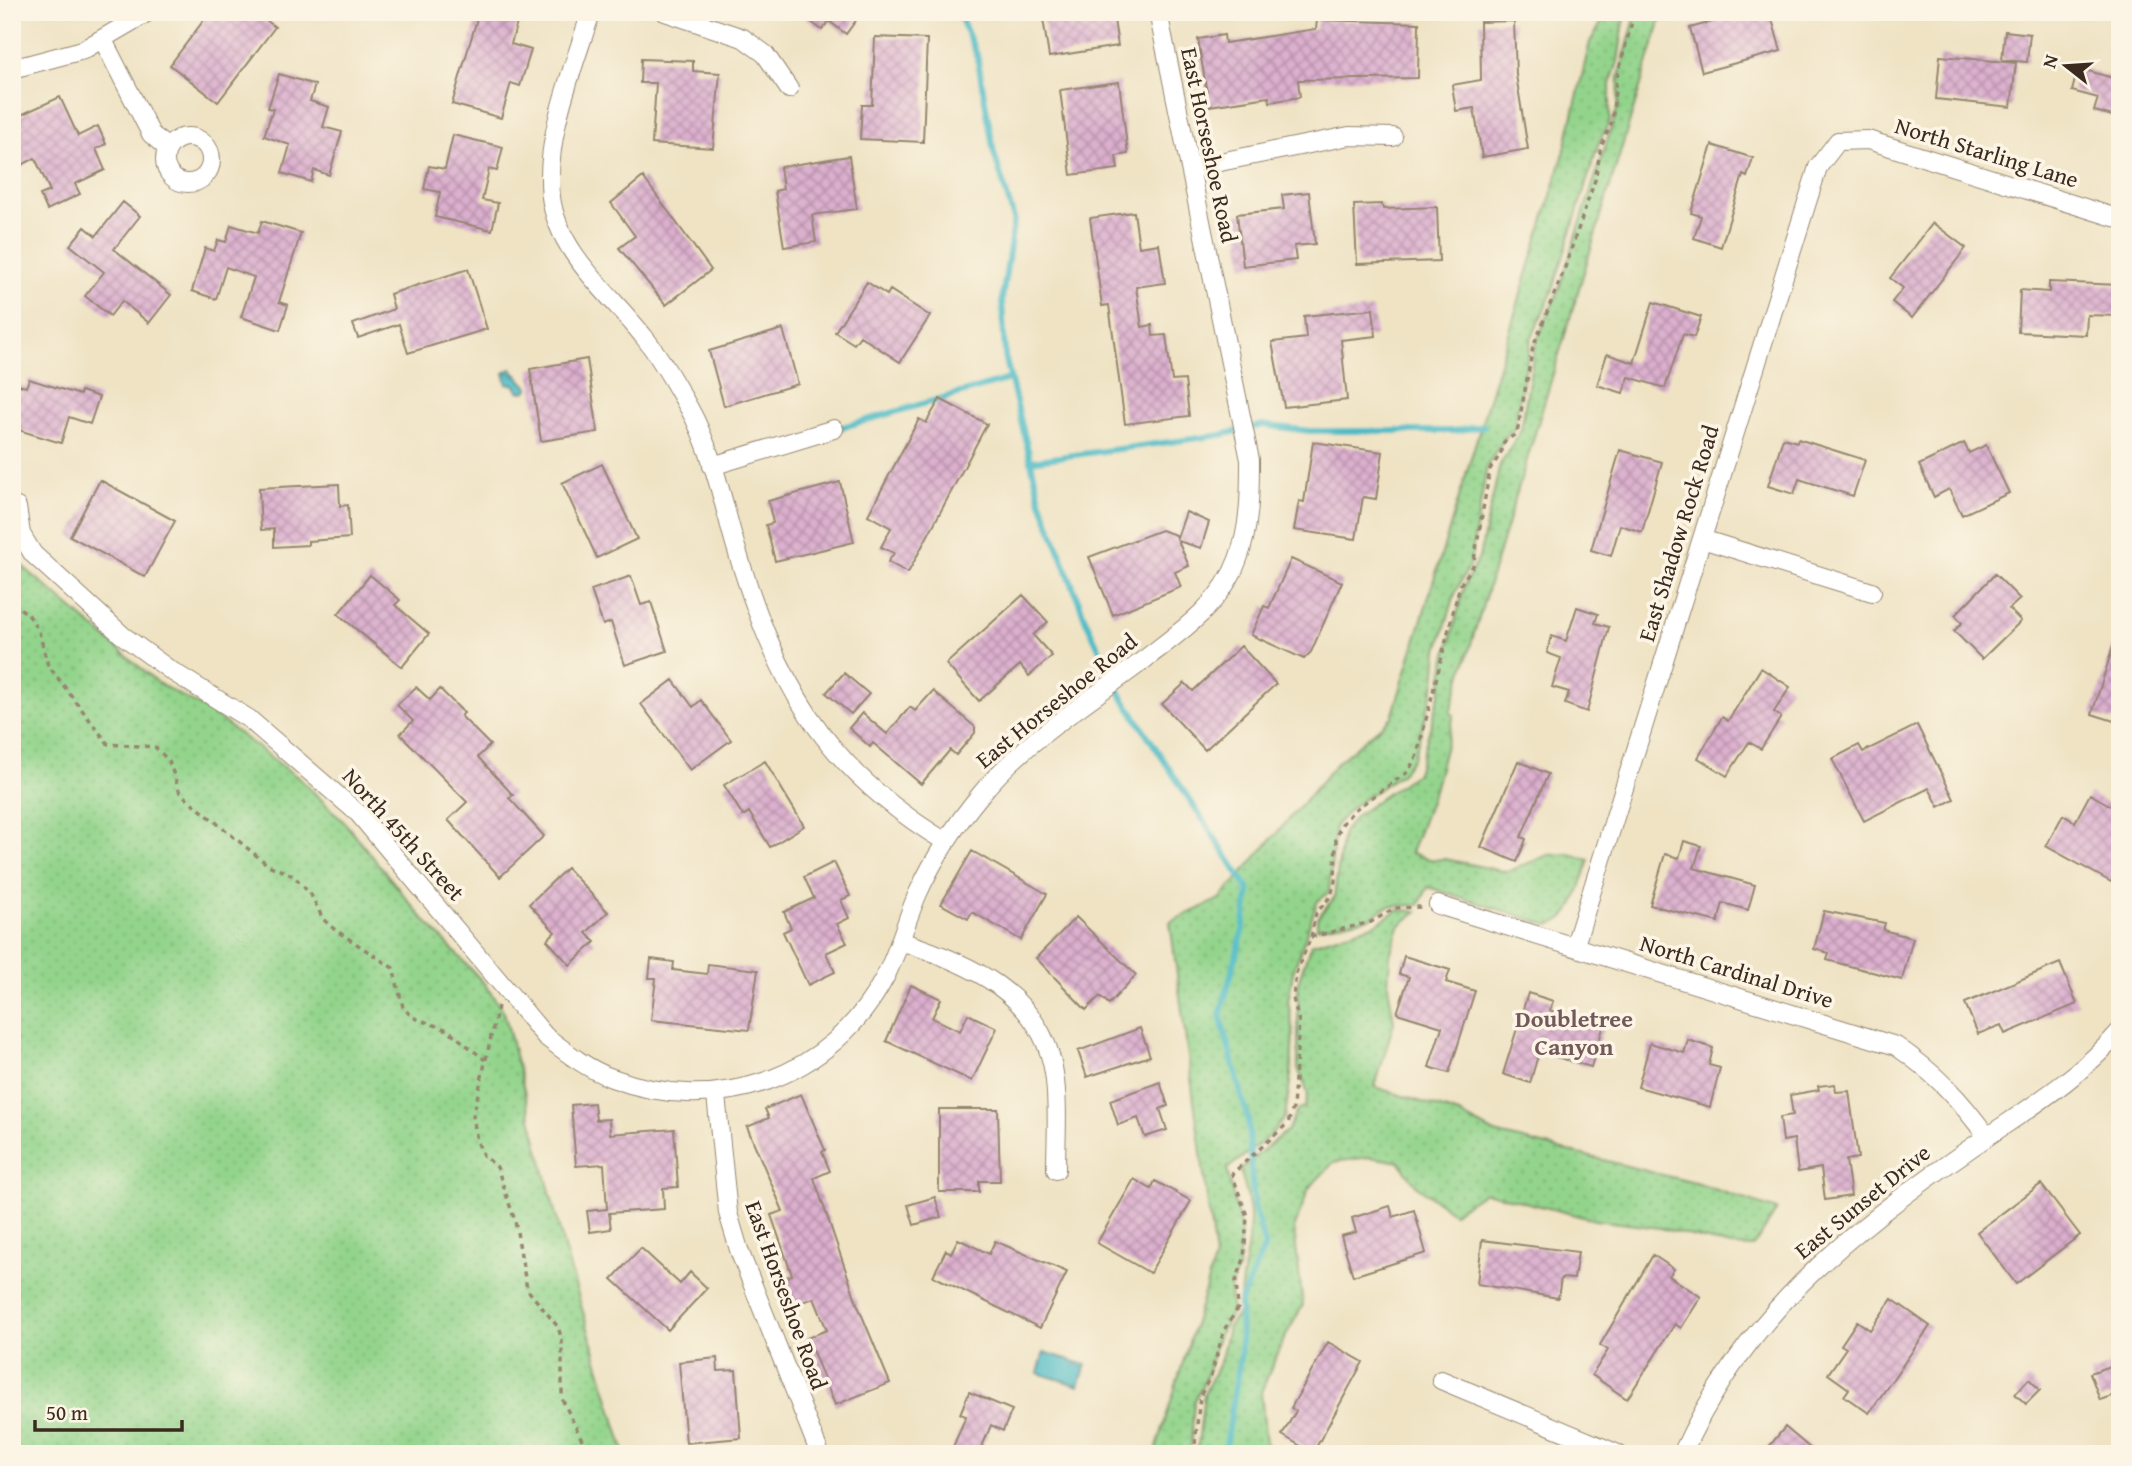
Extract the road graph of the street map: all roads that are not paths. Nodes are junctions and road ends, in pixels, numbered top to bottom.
1 (148, 12) edge
2 (591, 12) edge
3 (664, 12) edge
4 (1158, 12) edge
5 (103, 40) junction
6 (12, 69) edge
7 (789, 89) dead end
8 (1393, 137) dead end
9 (1838, 141) joint
10 (168, 149) dead end
11 (1190, 168) junction
12 (2120, 219) edge
13 (834, 429) dead end
14 (712, 466) junction
15 (17, 507) dead end
16 (1702, 539) junction
17 (1872, 592) dead end
18 (946, 842) junction
19 (1438, 905) road end
20 (900, 941) junction
21 (1575, 945) junction
22 (2120, 1031) edge
23 (716, 1095) junction
24 (1987, 1137) junction
25 (1056, 1170) dead end
26 (1441, 1380) dead end
27 (820, 1454) edge
28 (1618, 1454) edge
29 (1682, 1454) edge

1 - 5 street
2 - 14 street
3 - 7 street
4 - 11 street, East Horseshoe Road
5 - 6 street
5 - 10 street
8 - 11 street
9 - 12 street, North Starling Lane
9 - 16 street, East Shadow Rock Road
11 - 18 street, East Horseshoe Road
13 - 14 street
14 - 18 street
15 - 23 street, North 45th Street
16 - 17 street
16 - 21 street, East Shadow Rock Road
18 - 20 street, East Horseshoe Road
19 - 21 street, North Cardinal Drive
20 - 23 street, East Horseshoe Road
20 - 25 street
21 - 24 street, North Cardinal Drive
22 - 24 street, East Sunset Drive
23 - 27 street, East Horseshoe Road
24 - 29 street, East Sunset Drive
26 - 28 street

